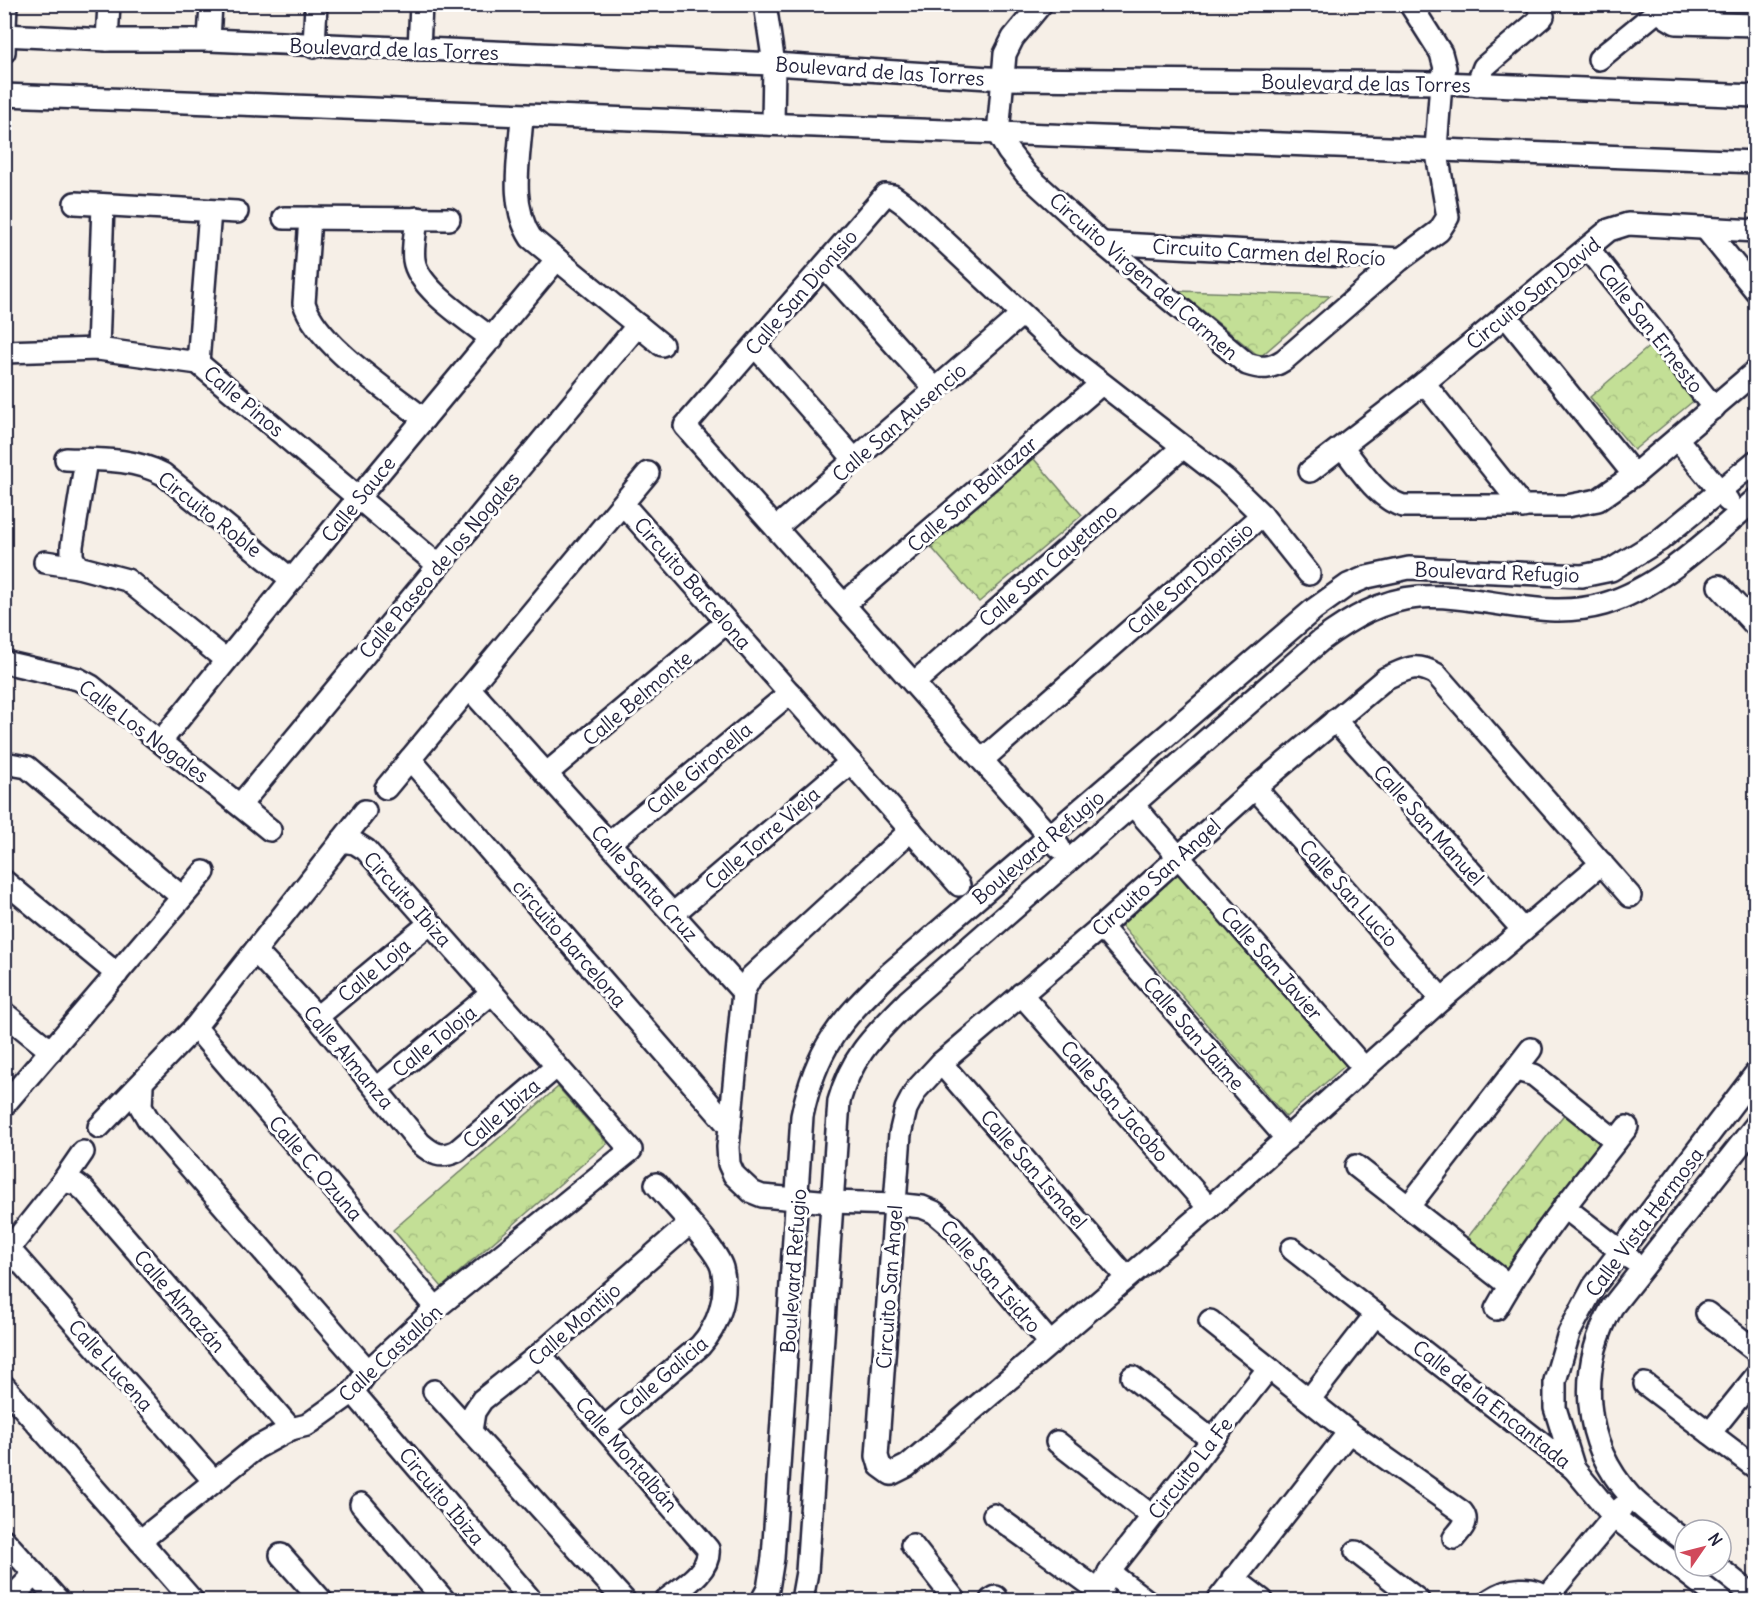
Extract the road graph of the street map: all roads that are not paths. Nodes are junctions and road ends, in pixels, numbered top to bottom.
1 (6, 4) edge
2 (109, 4) edge
3 (211, 4) edge
4 (316, 4) edge
5 (421, 4) edge
6 (765, 4) edge
7 (1041, 4) edge
8 (1410, 4) edge
9 (1537, 4) edge
10 (1659, 7) edge
11 (1707, 14) edge
12 (1755, 25) edge
13 (5, 35) edge
14 (107, 40) junction
15 (209, 40) junction
16 (314, 47) junction
17 (419, 50) junction
18 (4, 52) edge
19 (1599, 59) dead end
20 (774, 64) junction
21 (1004, 79) junction
22 (1441, 82) junction
23 (1476, 85) junction
24 (4, 96) edge
25 (1755, 96) edge
26 (522, 116) junction
27 (773, 123) junction
28 (998, 134) junction
29 (1436, 148) junction
30 (1755, 162) edge
31 (75, 203) dead end
32 (103, 205) junction
33 (210, 211) junction
34 (237, 212) dead end
35 (284, 218) dead end
36 (310, 218) junction
37 (417, 218) junction
38 (449, 219) dead end
39 (1705, 228) junction
40 (1755, 231) edge
41 (1102, 243) junction
42 (1588, 248) junction
43 (557, 259) junction
44 (1401, 259) junction
45 (824, 266) junction
46 (1755, 291) edge
47 (1022, 315) junction
48 (1505, 315) junction
49 (638, 325) junction
50 (492, 339) junction
51 (662, 345) dead end
52 (755, 346) junction
53 (98, 350) junction
54 (4, 352) edge
55 (198, 363) junction
56 (1755, 371) edge
57 (1424, 383) junction
58 (1101, 384) junction
59 (936, 390) junction
60 (1714, 408) junction
61 (424, 419) junction
62 (1677, 439) junction
63 (1183, 447) junction
64 (1342, 447) junction
65 (855, 460) junction
66 (1755, 460) edge
67 (1310, 471) dead end
68 (648, 473) dead end
69 (1634, 475) junction
70 (1720, 491) junction
71 (359, 497) junction
72 (1755, 499) edge
73 (623, 504) junction
74 (1523, 507) junction
75 (1738, 513) junction
76 (1262, 515) junction
77 (776, 528) junction
78 (45, 562) dead end
79 (438, 565) junction
80 (78, 567) junction
81 (1309, 574) dead end
82 (1367, 577) junction
83 (292, 580) junction
84 (1719, 586) dead end
85 (844, 604) junction
86 (1370, 609) junction
87 (728, 622) junction
88 (1755, 625) edge
89 (226, 660) junction
90 (4, 663) edge
91 (914, 683) junction
92 (469, 688) junction
93 (790, 693) junction
94 (1335, 720) junction
95 (161, 741) junction
96 (410, 759) junction
97 (982, 760) junction
98 (851, 762) junction
99 (4, 763) edge
100 (546, 774) junction
101 (386, 788) dead end
102 (1255, 788) junction
103 (240, 805) junction
104 (1133, 805) junction
105 (365, 811) dead end
106 (270, 830) dead end
107 (911, 830) junction
108 (1050, 837) junction
109 (341, 841) junction
110 (609, 843) junction
111 (1179, 857) junction
112 (1071, 860) junction
113 (1602, 863) junction
114 (204, 872) dead end
115 (4, 881) edge
116 (959, 885) dead end
117 (1630, 896) dead end
118 (182, 897) junction
119 (673, 914) junction
120 (430, 923) junction
121 (1101, 927) junction
122 (1523, 930) junction
123 (255, 951) junction
124 (117, 974) junction
125 (743, 992) junction
126 (491, 994) junction
127 (1021, 994) junction
128 (1442, 999) junction
129 (4, 1013) edge
130 (317, 1017) junction
131 (195, 1028) junction
132 (1531, 1049) dead end
133 (51, 1051) junction
134 (941, 1063) junction
135 (556, 1067) junction
136 (1364, 1068) junction
137 (1516, 1070) junction
138 (1755, 1073) edge
139 (142, 1086) junction
140 (377, 1088) junction
141 (4, 1105) edge
142 (1755, 1125) edge
143 (99, 1127) dead end
144 (730, 1127) junction
145 (1287, 1139) junction
146 (631, 1150) joint
147 (83, 1152) dead end
148 (445, 1156) joint
149 (1356, 1166) dead end
150 (63, 1181) junction
151 (656, 1184) dead end
152 (798, 1200) junction
153 (831, 1202) junction
154 (896, 1204) junction
155 (1409, 1206) junction
156 (1564, 1207) junction
157 (1209, 1208) junction
158 (689, 1224) junction
159 (1292, 1249) dead end
160 (1620, 1251) junction
161 (7, 1252) edge
162 (1643, 1269) junction
163 (1126, 1276) junction
164 (1511, 1283) junction
165 (436, 1308) junction
166 (1496, 1309) dead end
167 (1707, 1313) dead end
168 (1376, 1314) junction
169 (1210, 1321) dead end
170 (1050, 1343) junction
171 (1755, 1351) edge
172 (540, 1354) junction
173 (1268, 1369) junction
174 (368, 1371) junction
175 (1755, 1376) edge
176 (1132, 1377) dead end
177 (1645, 1384) dead end
178 (4, 1386) edge
179 (434, 1391) dead end
180 (353, 1392) junction
181 (1309, 1400) junction
182 (604, 1428) junction
183 (291, 1429) junction
184 (471, 1431) junction
185 (1348, 1432) junction
186 (1710, 1432) junction
187 (1212, 1440) junction
188 (1057, 1442) dead end
189 (1574, 1468) junction
190 (1755, 1468) edge
191 (1616, 1476) junction
192 (214, 1481) junction
193 (1632, 1497) junction
194 (361, 1504) dead end
195 (994, 1515) dead end
196 (1152, 1515) junction
197 (1613, 1516) junction
198 (1673, 1531) edge
199 (1454, 1538) dead end
200 (4, 1540) edge
201 (140, 1541) junction
202 (912, 1545) dead end
203 (1356, 1552) dead end
204 (282, 1555) dead end
205 (1109, 1572) junction
206 (34, 1574) junction
207 (1233, 1578) junction
208 (1731, 1578) edge
209 (1099, 1597) edge
210 (1755, 1598) edge
211 (1549, 1599) edge
212 (9, 1600) edge
213 (58, 1600) edge
214 (192, 1600) edge
215 (321, 1600) edge
216 (444, 1600) edge
217 (531, 1600) edge
218 (624, 1600) edge
219 (666, 1600) edge
220 (762, 1600) edge
221 (802, 1600) edge
222 (955, 1600) edge
223 (1146, 1600) edge
224 (1218, 1600) edge
225 (1262, 1600) edge
226 (1418, 1600) edge
227 (1490, 1600) edge
228 (1721, 1600) edge

1 - 13 street
2 - 14 street
3 - 15 street
4 - 16 street
5 - 17 street
6 - 20 street
7 - 21 street
8 - 22 street, Circuito Virgen del Carmen
9 - 23 street
10 - 11 street
10 - 19 street
11 - 12 street
13 - 14 street, Boulevard de las Torres
13 - 18 street
14 - 15 street, Boulevard de las Torres
15 - 16 street, Boulevard de las Torres
16 - 17 street, Boulevard de las Torres
17 - 20 street, Boulevard de las Torres
20 - 21 street, Boulevard de las Torres
20 - 27 street
21 - 22 street, Boulevard de las Torres
21 - 28 street
22 - 23 street, Boulevard de las Torres
22 - 29 street, Circuito Virgen del Carmen
23 - 25 street, Boulevard de las Torres
24 - 26 street
26 - 27 street
26 - 43 street
27 - 28 street
28 - 29 street
28 - 41 street, Circuito Virgen del Carmen
29 - 30 street
29 - 44 street, Circuito Virgen del Carmen
31 - 32 street
32 - 33 street
32 - 53 street
33 - 34 street
33 - 55 street
35 - 36 street
36 - 37 street
36 - 61 street
37 - 38 street
37 - 50 street
39 - 40 street, Circuito San David
39 - 42 street, Circuito San David
39 - 46 street
41 - 44 street, Circuito Carmen del Rocío
41 - 44 street, Circuito Virgen del Carmen
42 - 48 street, Circuito San David
42 - 60 street, Calle San Ernesto
43 - 49 street
43 - 50 street, Calle Sauce
45 - 47 street, Calle San Dionisio
45 - 52 street, Calle San Dionisio
45 - 59 street
47 - 58 street, Calle San Dionisio
47 - 59 street, Calle San Ausencio
48 - 57 street, Circuito San David
48 - 69 street
49 - 51 street
49 - 79 street, Calle Paseo de los Nogales
50 - 61 street, Calle Sauce
52 - 65 street
52 - 77 street, Calle San Dionisio
53 - 54 street, Calle Pinos
53 - 55 street, Calle Pinos
55 - 71 street, Calle Pinos
56 - 60 street
57 - 64 street, Circuito San David
57 - 74 street
58 - 63 street, Calle San Dionisio
58 - 85 street, Calle San Baltazar
59 - 65 street, Calle San Ausencio
60 - 62 street
61 - 71 street, Calle Sauce
62 - 69 street
62 - 70 street
63 - 76 street, Calle San Dionisio
63 - 91 street, Calle San Cayetano
64 - 67 street, Circuito San David
64 - 74 street
65 - 77 street, Calle San Ausencio
66 - 70 street, Boulevard Refugio
68 - 73 street
69 - 74 street
70 - 75 street
70 - 82 street, Boulevard Refugio
71 - 79 street, Calle Pinos
71 - 83 street, Calle Sauce
72 - 75 street, Boulevard Refugio
73 - 87 street, Circuito Barcelona
73 - 92 street, Circuito Barcelona
75 - 86 street, Boulevard Refugio
76 - 81 street, Calle San Dionisio
76 - 97 street, Calle San Dionisio
77 - 85 street, Calle San Dionisio
78 - 80 street
79 - 103 street, Calle Paseo de los Nogales
80 - 83 street, Circuito Roble
80 - 89 street
82 - 86 street
82 - 108 street, Boulevard Refugio
83 - 89 street, Calle Sauce
84 - 88 street
85 - 91 street, Calle San Dionisio
86 - 104 street, Boulevard Refugio
87 - 93 street, Circuito Barcelona
87 - 100 street, Calle Belmonte
89 - 95 street, Calle Sauce
90 - 95 street, Calle Los Nogales
91 - 97 street, Calle San Dionisio
92 - 96 street, Circuito Barcelona
92 - 100 street
93 - 98 street, Circuito Barcelona
93 - 110 street, Calle Gironella
94 - 102 street, Circuito San Angel
94 - 113 street, Circuito San Angel
94 - 122 street, Calle San Manuel
95 - 103 street, Calle Los Nogales
96 - 101 street, Circuito Barcelona
96 - 144 street, circuito barcelona
97 - 108 street, Calle San Dionisio
98 - 107 street, Circuito Barcelona
98 - 119 street, Calle Torre Vieja
99 - 118 street
100 - 110 street, Calle Santa Cruz
102 - 111 street, Circuito San Angel
102 - 128 street, Calle San Lucio
103 - 106 street, Calle Los Nogales
104 - 111 street, Calle San Javier
104 - 112 street, Boulevard Refugio
105 - 109 street
107 - 116 street, Circuito Barcelona
107 - 125 street
108 - 112 street, Calle San Dionisio
108 - 152 street, Boulevard Refugio
109 - 120 street, Circuito Ibiza
109 - 123 street, Circuito Ibiza
110 - 119 street, Calle Santa Cruz
111 - 121 street, Circuito San Angel
111 - 136 street, Calle San Javier
112 - 153 street, Boulevard Refugio
113 - 117 street, Circuito San Angel
113 - 122 street, Circuito San Angel
114 - 118 street
115 - 124 street
118 - 124 street
119 - 125 street, Calle Santa Cruz
120 - 126 street, Circuito Ibiza
120 - 130 street, Calle Loja
121 - 127 street, Circuito San Angel
121 - 145 street, Calle San Jaime
122 - 128 street, Circuito San Angel
123 - 130 street, Calle Almanza
123 - 131 street, Circuito Ibiza
124 - 133 street
125 - 144 street
126 - 135 street, Circuito Ibiza
126 - 140 street, Calle Toloja
127 - 134 street, Circuito San Angel
127 - 157 street, Calle San Jacobo
128 - 136 street, Circuito San Angel
129 - 133 street
130 - 140 street, Calle Almanza
131 - 139 street, Circuito Ibiza
131 - 165 street, Calle C. Ozuna
132 - 137 street
133 - 141 street
134 - 154 street, Circuito San Angel
134 - 163 street, Calle San Ismael
135 - 146 street, Circuito Ibiza
135 - 148 street, Calle Ibiza
136 - 145 street, Circuito San Angel
137 - 155 street
137 - 156 street
138 - 160 street, Calle Vista Hermosa
139 - 143 street, Circuito Ibiza
139 - 174 street
140 - 148 street, Calle Almanza
142 - 162 street, Calle Vista Hermosa
144 - 152 street
145 - 157 street, Circuito San Angel
146 - 165 street, Calle Castallón
147 - 150 street
149 - 155 street
150 - 161 street
150 - 183 street, Calle Almazán
151 - 158 street, Calle Galicia
152 - 153 street
152 - 220 street, Boulevard Refugio
153 - 154 street
153 - 221 street, Boulevard Refugio
154 - 170 street, Calle San Isidro
154 - 170 street, Circuito San Angel
155 - 164 street
156 - 160 street
156 - 164 street
157 - 163 street, Circuito San Angel
158 - 172 street, Calle Montijo
158 - 182 street, Calle Galicia
159 - 168 street, Calle de la Encantada
160 - 162 street
160 - 189 street, Calle Vista Hermosa
161 - 192 street, Calle Lucena
162 - 191 street, Calle Vista Hermosa
163 - 170 street, Circuito San Angel
164 - 166 street
165 - 174 street, Calle Castallón
167 - 171 street
168 - 181 street
168 - 189 street, Calle de la Encantada
169 - 173 street
172 - 182 street, Calle Montalbán
172 - 184 street, Calle Montijo
173 - 181 street
173 - 187 street, Circuito La Fe
174 - 180 street, Calle Castallón
175 - 186 street
176 - 187 street
177 - 186 street
178 - 201 street
179 - 184 street
180 - 183 street, Calle Castallón
180 - 217 street, Circuito Ibiza
181 - 185 street
182 - 219 street, Calle Montalbán
183 - 192 street, Calle Castallón
184 - 218 street
185 - 199 street
185 - 207 street
186 - 190 street
187 - 196 street, Circuito La Fe
188 - 196 street
189 - 191 street, Calle de la Encantada
189 - 197 street, Calle Vista Hermosa
191 - 193 street, Calle Vista Hermosa
192 - 201 street, Calle Castallón
193 - 197 street
193 - 198 street, Calle Vista Hermosa
194 - 216 street
195 - 209 street
196 - 205 street, Circuito La Fe
197 - 211 street
197 - 228 street, Calle Vista Hermosa
200 - 206 street
201 - 214 street
202 - 222 street
203 - 226 street
204 - 215 street
205 - 209 street, Circuito La Fe
205 - 223 street
206 - 212 street
206 - 213 street
207 - 224 street
207 - 225 street
208 - 210 street
211 - 227 street

